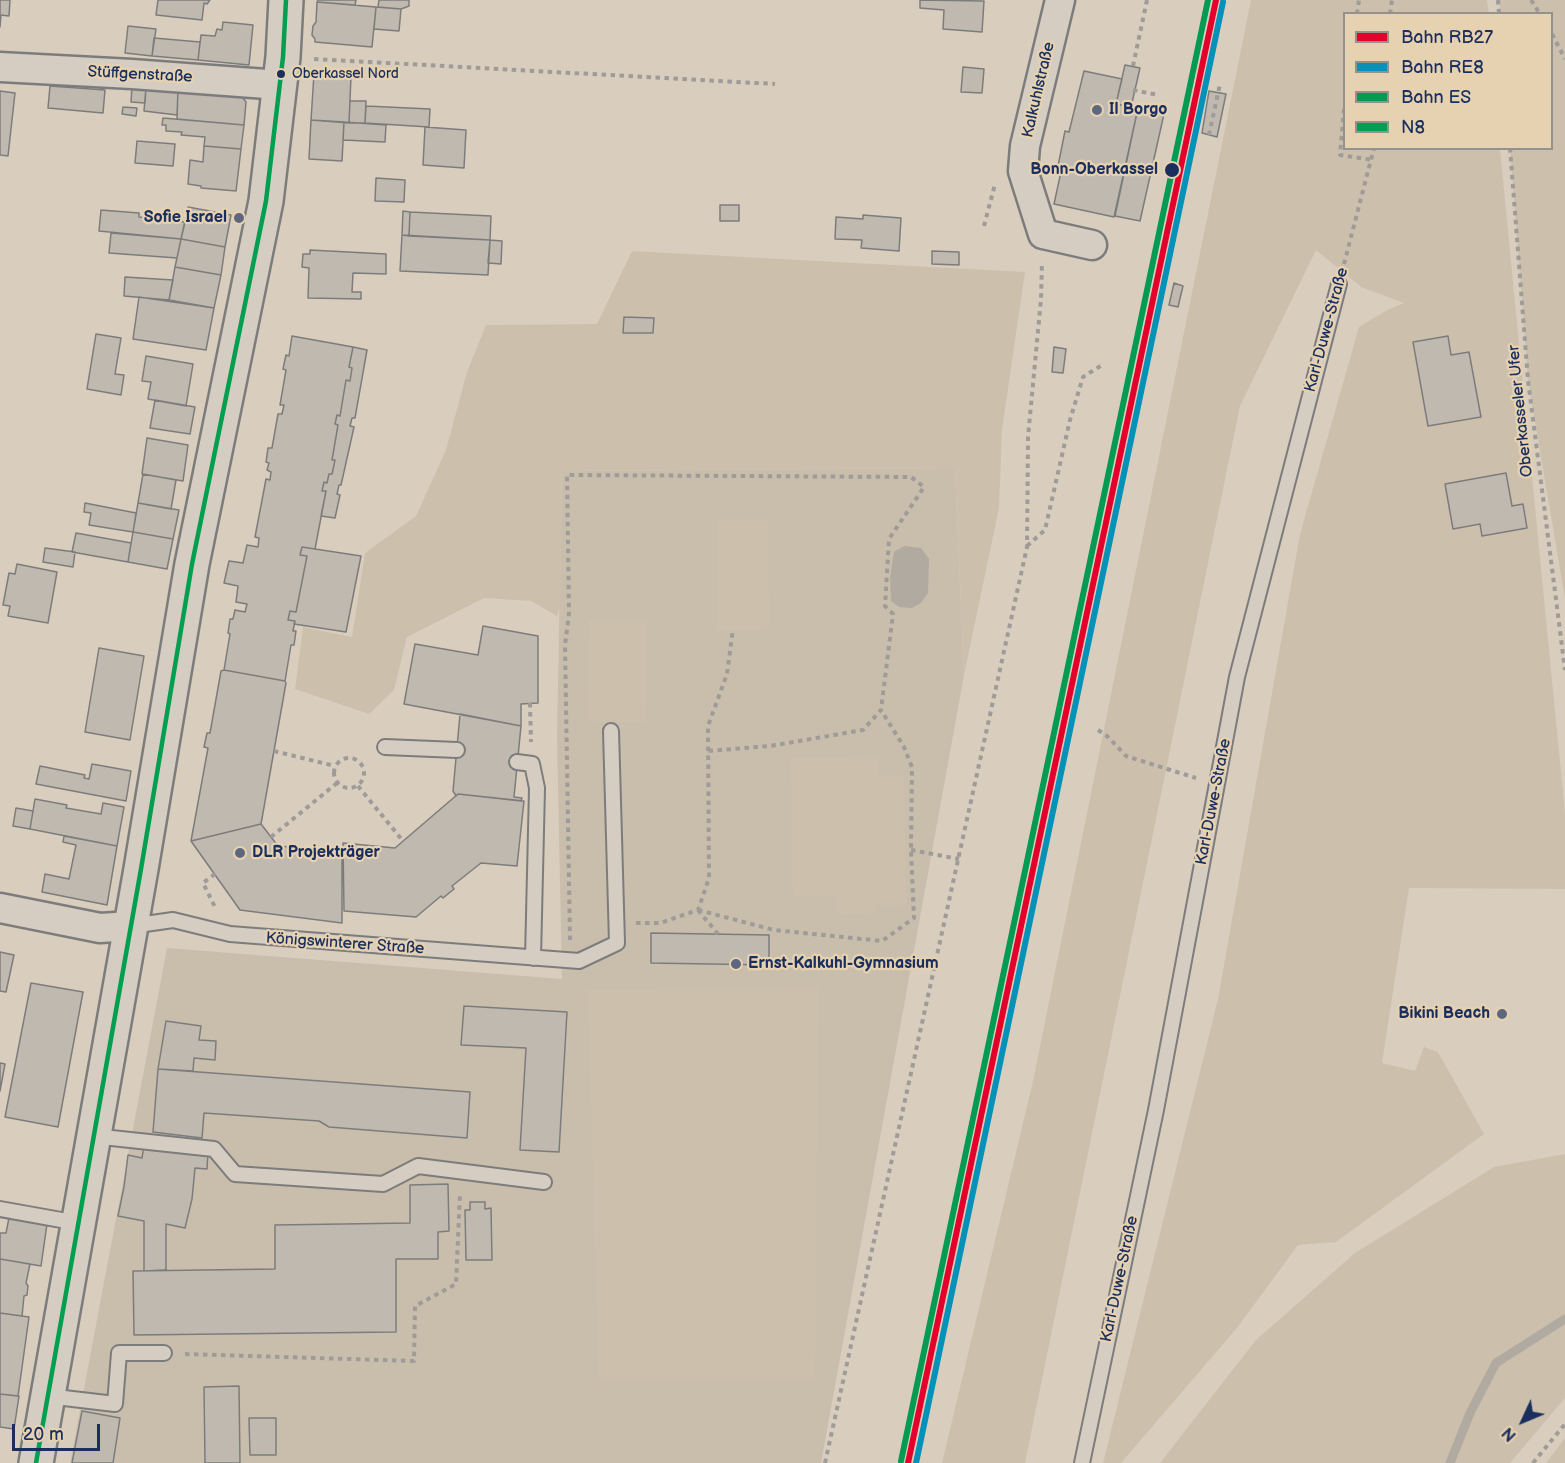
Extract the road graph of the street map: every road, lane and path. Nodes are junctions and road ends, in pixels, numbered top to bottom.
1 (286, 0) edge
2 (1060, 0) edge
3 (1147, 0) edge
4 (1553, 38) edge
5 (1565, 59) edge
6 (1133, 66) dead end
7 (0, 67) edge
8 (282, 71) junction
9 (775, 84) dead end
10 (1220, 84) dead end
11 (1133, 90) dead end
12 (1158, 95) dead end
13 (1343, 121) edge
14 (1209, 135) dead end
15 (1374, 150) edge
16 (1510, 150) edge
17 (1372, 160) junction
18 (1043, 234) junction
19 (1092, 245) dead end
20 (1339, 284) joint
21 (1102, 364) dead end
22 (1027, 547) junction
23 (733, 630) dead end
24 (1565, 670) edge
25 (530, 703) dead end
26 (881, 710) junction
27 (1098, 730) dead end
28 (611, 731) dead end
29 (385, 747) dead end
30 (457, 750) dead end
31 (274, 751) dead end
32 (708, 751) junction
33 (517, 762) dead end
34 (532, 764) junction
35 (335, 766) junction
36 (337, 783) junction
37 (1217, 784) junction
38 (358, 785) junction
39 (271, 837) dead end
40 (403, 841) dead end
41 (911, 850) junction
42 (959, 859) junction
43 (214, 874) dead end
44 (0, 908) edge
45 (698, 910) junction
46 (617, 923) junction
47 (131, 926) junction
48 (230, 934) junction
49 (718, 934) dead end
50 (533, 958) junction
51 (566, 961) junction
52 (93, 1136) junction
53 (461, 1172) junction
54 (544, 1182) dead end
55 (0, 1209) edge
56 (78, 1223) junction
57 (164, 1353) joint
58 (47, 1396) junction
59 (1565, 1424) edge
60 (36, 1463) edge
61 (825, 1463) edge
62 (1082, 1463) edge
63 (1533, 1463) edge

1 - 8 main road
2 - 18 street, Kalkuhlstraße
3 - 6 path
4 - 5 path
7 - 8 street, Stüffgenstraße
8 - 9 path
8 - 47 main road
10 - 14 path
11 - 12 path
13 - 17 path
15 - 17 path, Karl-Duwe-Straße
16 - 24 path, Oberkasseler Ufer
17 - 20 path, Karl-Duwe-Straße
18 - 19 street
18 - 22 path
20 - 37 lane, Karl-Duwe-Straße
21 - 22 path
22 - 42 path
23 - 32 path
25 - 34 path
26 - 32 path
26 - 41 path
26 - 51 path
27 - 37 path
28 - 46 lane
29 - 30 lane
31 - 35 path
32 - 45 path
33 - 34 lane
34 - 50 lane
35 - 36 path
35 - 38 path
36 - 38 path
36 - 39 path
37 - 62 lane, Karl-Duwe-Straße
38 - 40 path
41 - 42 path
41 - 45 path
42 - 61 path
43 - 48 path
44 - 47 street
45 - 46 path
45 - 49 path
46 - 51 lane
47 - 48 lane, Königswinterer Straße
47 - 52 main road
48 - 50 lane, Königswinterer Straße
50 - 51 lane, Königswinterer Straße
52 - 53 lane
52 - 56 main road
53 - 54 lane
53 - 57 path
55 - 56 lane
56 - 58 main road
57 - 58 lane
58 - 60 main road
59 - 63 path

